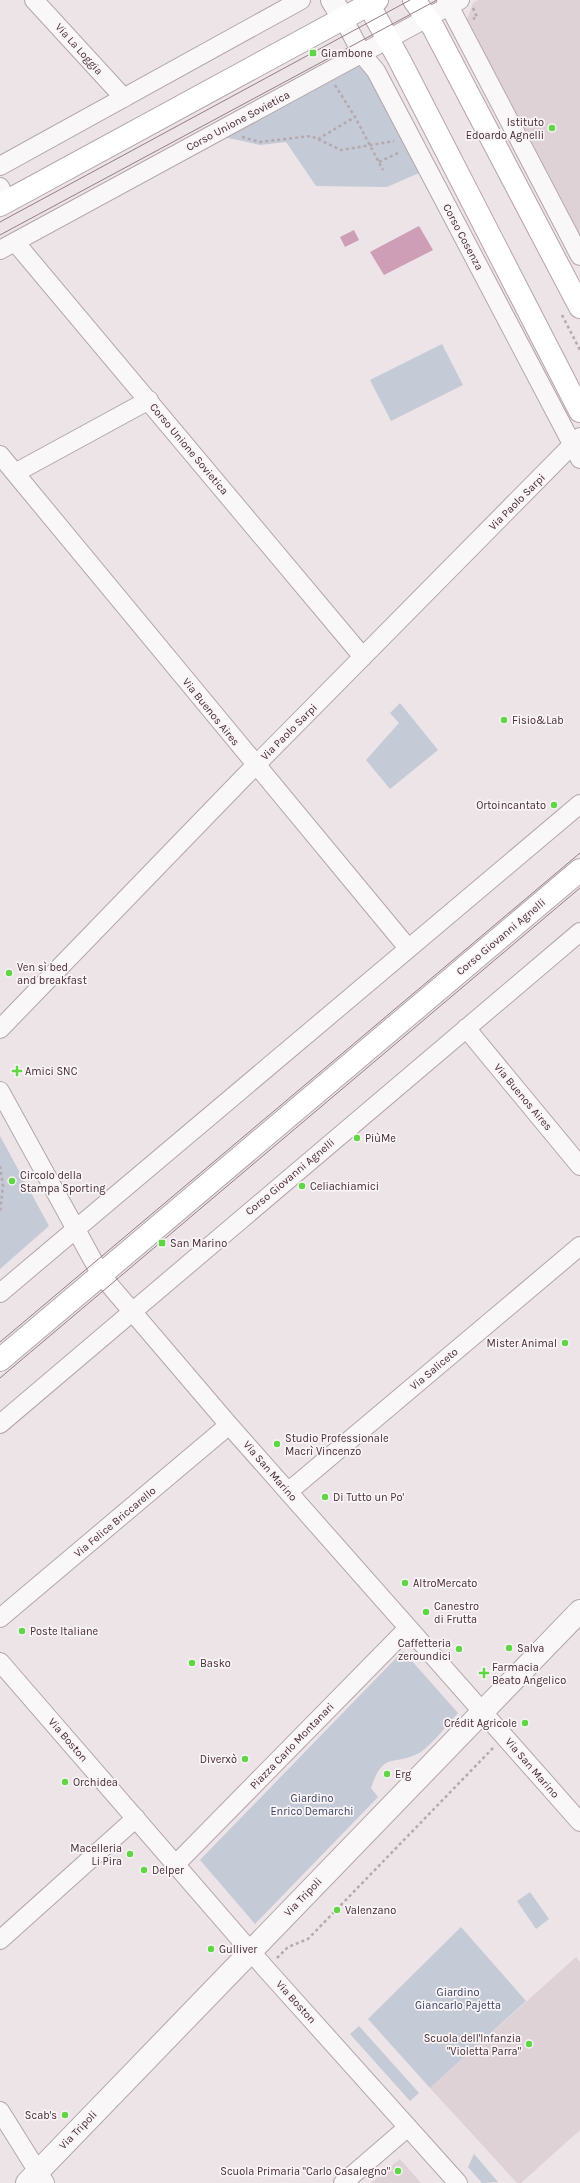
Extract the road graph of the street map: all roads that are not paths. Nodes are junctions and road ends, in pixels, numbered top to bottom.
1 (34, 0) edge
2 (301, 0) edge
3 (414, 0) edge
4 (370, 2) edge
5 (452, 2) edge
6 (338, 9) edge
7 (428, 18) junction
8 (388, 39) junction
9 (362, 54) junction
10 (124, 98) junction
11 (0, 166) edge
12 (2, 198) edge
13 (8, 246) edge
14 (580, 256) edge
15 (580, 308) edge
16 (149, 400) junction
17 (580, 411) edge
18 (578, 447) edge
19 (0, 455) edge
20 (15, 473) junction
21 (362, 657) junction
22 (255, 765) junction
23 (580, 804) edge
24 (580, 870) edge
25 (580, 932) edge
26 (408, 948) junction
27 (466, 1028) junction
28 (0, 1029) edge
29 (0, 1091) edge
30 (580, 1166) edge
31 (75, 1230) junction
32 (580, 1246) edge
33 (101, 1275) junction
34 (0, 1293) edge
35 (131, 1312) junction
36 (0, 1360) edge
37 (0, 1424) edge
38 (229, 1425) junction
39 (288, 1492) junction
40 (580, 1611) edge
41 (0, 1618) edge
42 (408, 1628) junction
43 (0, 1662) edge
44 (482, 1712) junction
45 (136, 1818) junction
46 (580, 1822) edge
47 (176, 1864) junction
48 (0, 1940) edge
49 (250, 1951) junction
50 (0, 2111) edge
51 (408, 2127) junction
52 (36, 2179) edge
53 (343, 2183) edge
54 (458, 2183) edge

1 - 10 street, Via La Loggia
2 - 10 street
3 - 7 main road
4 - 6 main road
4 - 8 main road
5 - 7 street, Corso Unione Sovietica
5 - 14 street
6 - 9 street, Corso Cosenza
6 - 12 main road
7 - 8 street, Corso Unione Sovietica
7 - 15 main road
8 - 9 street, Corso Unione Sovietica
8 - 17 main road
9 - 13 street, Corso Unione Sovietica
9 - 18 street, Corso Cosenza
10 - 11 street
13 - 16 street, Corso Unione Sovietica
16 - 20 street
16 - 21 street, Corso Unione Sovietica
18 - 21 street, Via Paolo Sarpi
19 - 20 street, Via Buenos Aires
20 - 22 street, Via Buenos Aires
21 - 22 street, Via Paolo Sarpi
22 - 26 street, Via Buenos Aires
22 - 28 street, Via Paolo Sarpi
23 - 26 street
24 - 33 main road, Corso Giovanni Agnelli
25 - 27 street, Corso Giovanni Agnelli
26 - 31 street
27 - 30 street, Via Buenos Aires
27 - 35 street, Corso Giovanni Agnelli
29 - 31 street, Via San Marino
31 - 33 street, Via San Marino
31 - 34 street
32 - 39 street, Via Saliceto
33 - 35 street, Via San Marino
33 - 36 main road, Corso Giovanni Agnelli
35 - 37 street, Corso Giovanni Agnelli
35 - 38 street, Via San Marino
38 - 39 street, Via San Marino
38 - 41 street, Via Felice Briccarello
39 - 42 street, Via San Marino
40 - 44 street, Via Tripoli
42 - 44 street, Via San Marino
42 - 47 street, Piazza Carlo Montanari
43 - 45 street, Via Boston
44 - 46 street, Via San Marino
44 - 49 street, Via Tripoli
45 - 47 street, Via Boston
45 - 48 street
47 - 49 street, Via Boston
49 - 51 street, Via Boston
49 - 52 street, Via Tripoli
50 - 52 street
51 - 53 street
51 - 54 street, Via Boston

